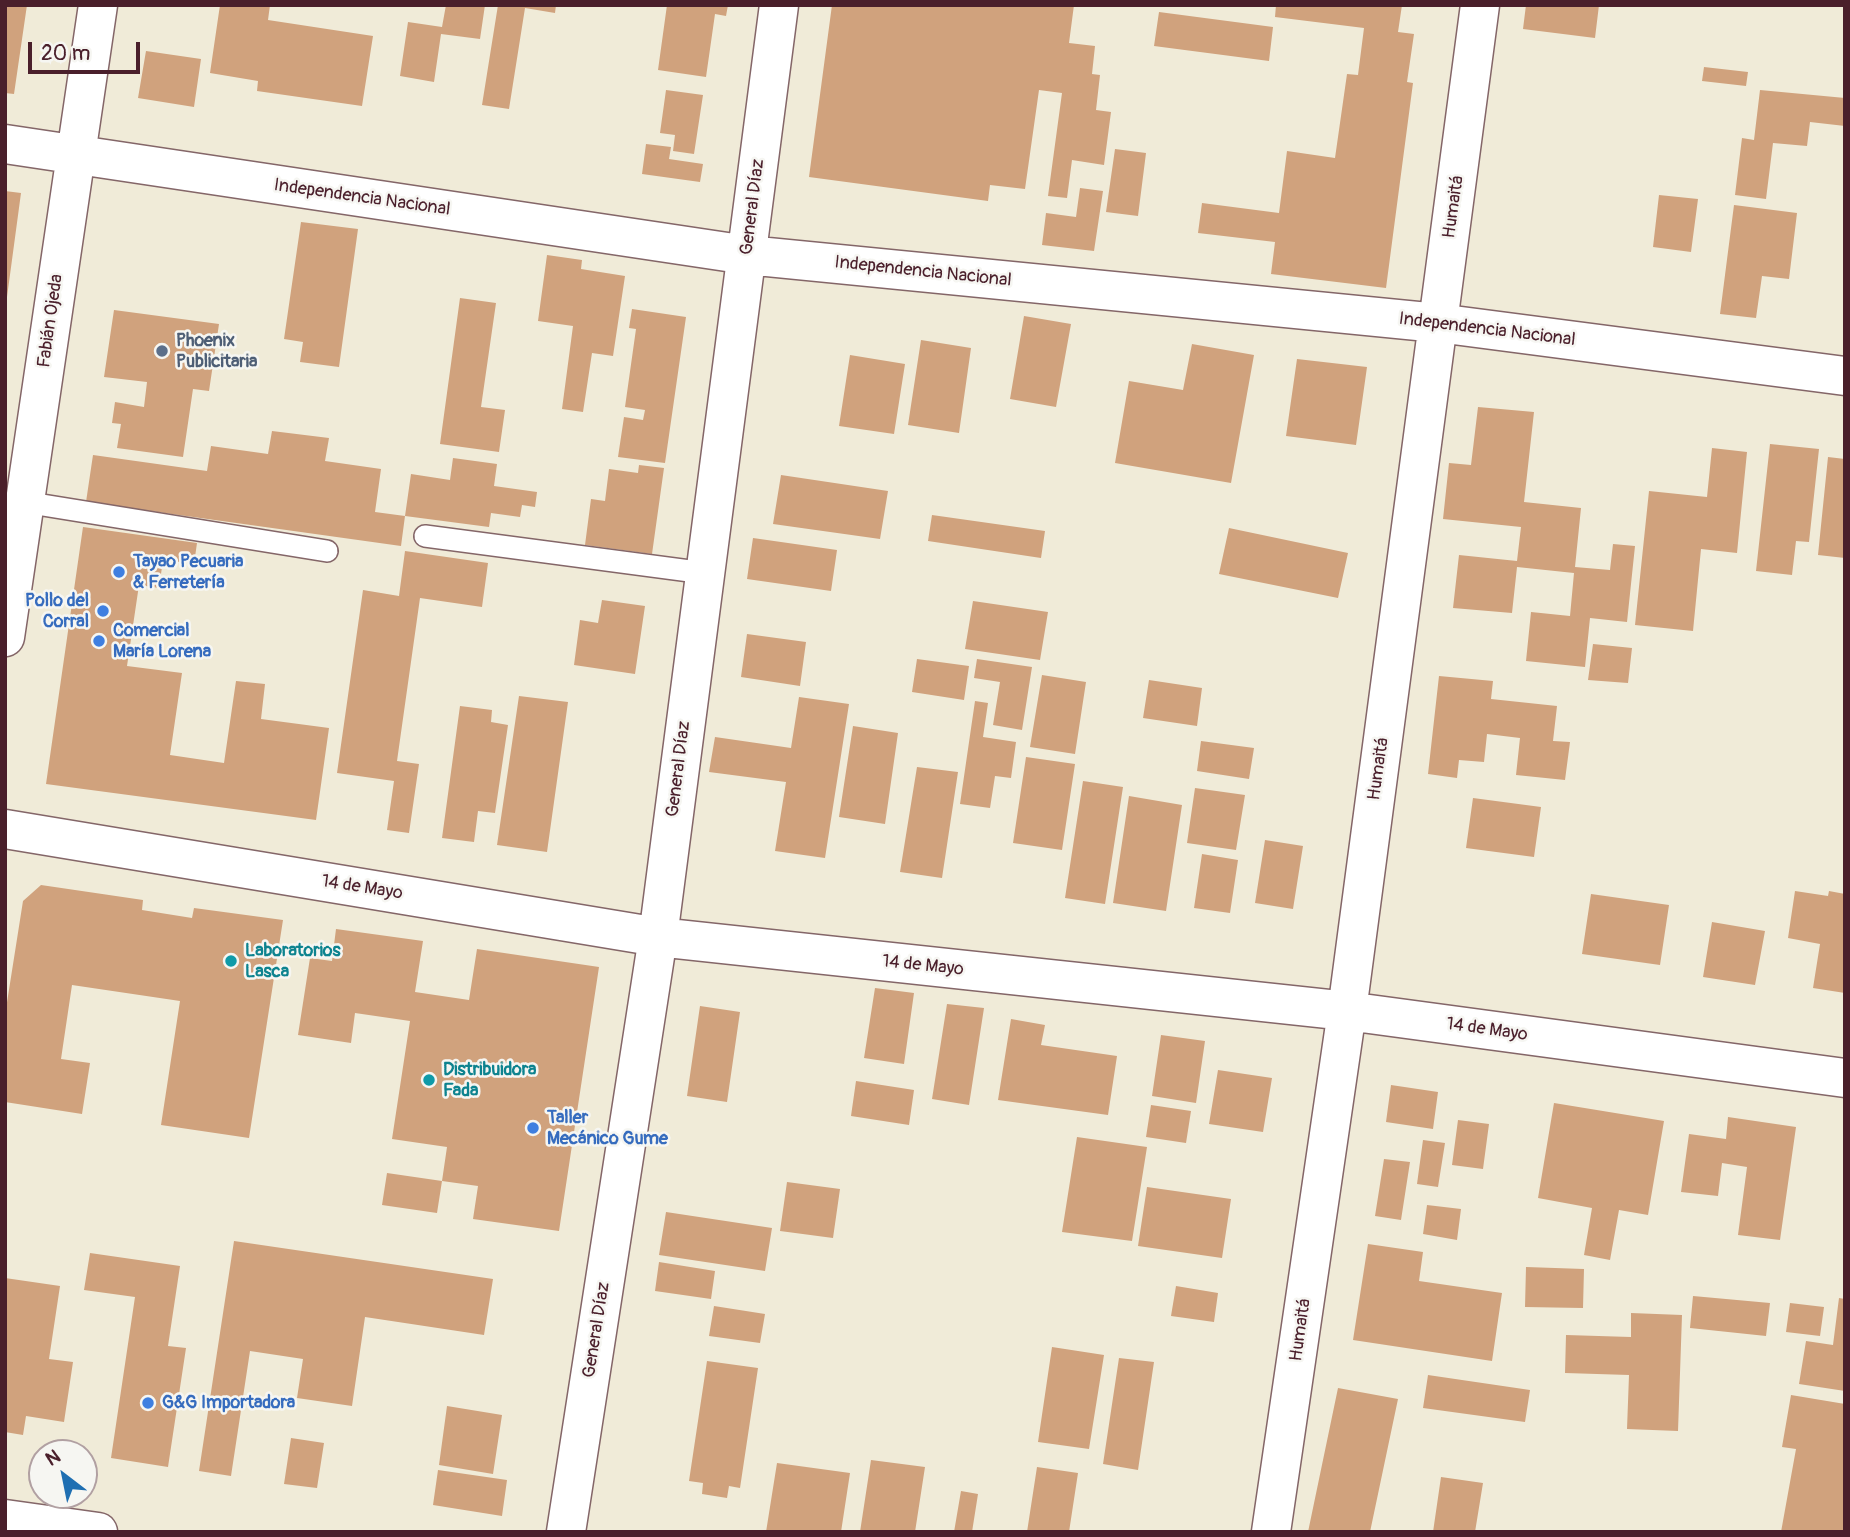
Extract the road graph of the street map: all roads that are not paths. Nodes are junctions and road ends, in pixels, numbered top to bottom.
1 (98, 5) edge
2 (779, 5) edge
3 (1480, 5) edge
4 (5, 144) edge
5 (75, 155) junction
6 (747, 255) junction
7 (1438, 323) junction
8 (1845, 376) edge
9 (24, 502) junction
10 (425, 536) dead end
11 (327, 551) dead end
12 (705, 573) junction
13 (5, 637) edge
14 (5, 829) edge
15 (658, 937) junction
16 (1347, 1011) junction
17 (1845, 1078) edge
18 (5, 1519) edge
19 (98, 1532) edge
20 (566, 1532) edge
21 (1271, 1532) edge

1 - 5 street, Fabián Ojeda
2 - 6 street, General Díaz
3 - 7 street, Humaitá
4 - 5 street, Independencia Nacional
5 - 6 street, Independencia Nacional
5 - 9 street, Fabián Ojeda
6 - 7 street, Independencia Nacional
6 - 12 street, General Díaz
7 - 8 street, Independencia Nacional
7 - 16 street, Humaitá
9 - 11 lane
9 - 13 street, Fabián Ojeda
10 - 12 lane
12 - 15 street, General Díaz
14 - 15 street, 14 de Mayo
15 - 16 street, 14 de Mayo
15 - 20 street, General Díaz
16 - 17 street, 14 de Mayo
16 - 21 street, Humaitá
18 - 19 street

